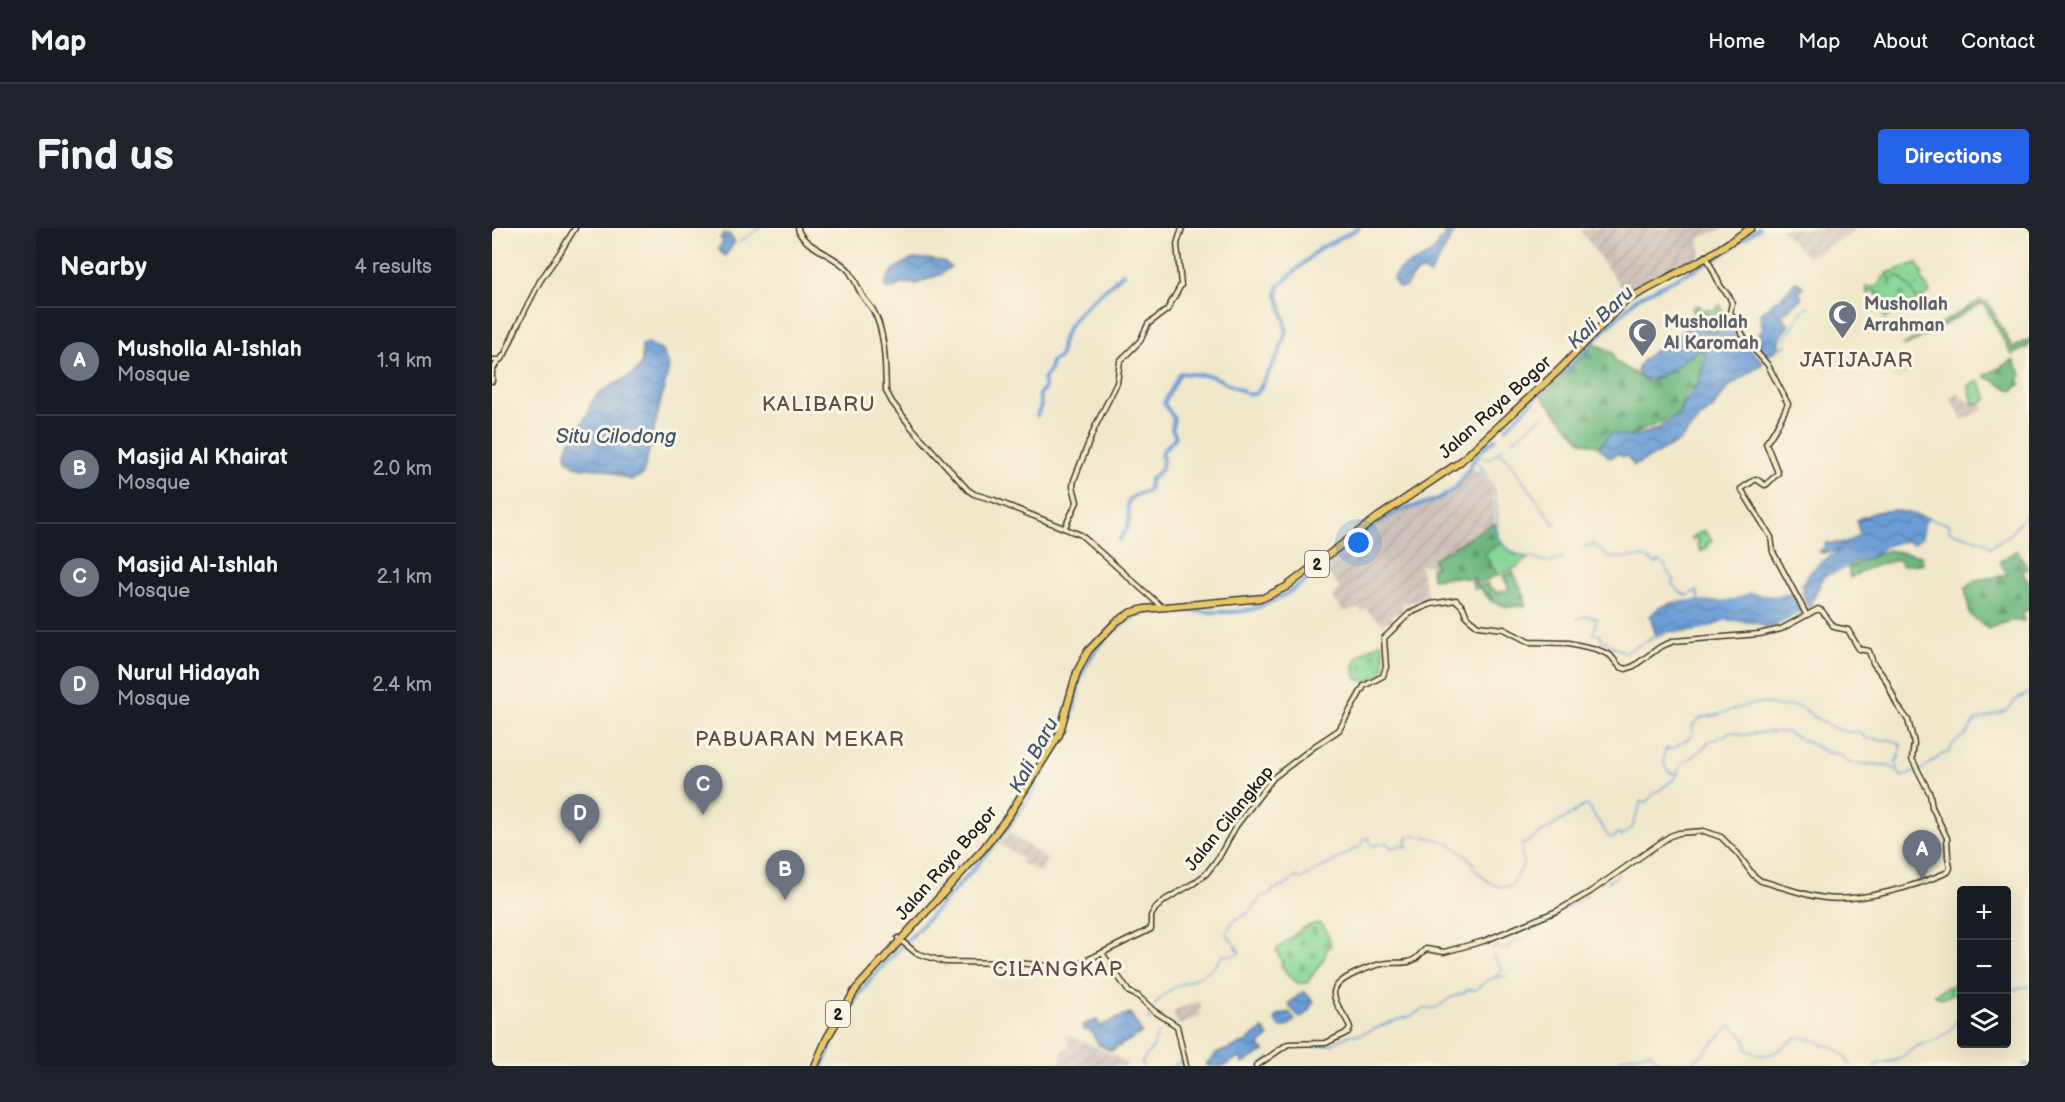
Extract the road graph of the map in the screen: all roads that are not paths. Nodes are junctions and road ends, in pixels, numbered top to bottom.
1 (575, 228) edge
2 (798, 228) edge
3 (1182, 228) edge
4 (1749, 228) edge
5 (1707, 257) junction
6 (492, 360) edge
7 (498, 360) junction
8 (492, 381) edge
9 (1065, 527) junction
10 (1165, 605) junction
11 (1804, 610) dead end
12 (900, 940) junction
13 (1102, 953) junction
14 (814, 1066) edge
15 (1186, 1066) edge
16 (1256, 1066) edge

1 - 7 street
2 - 9 street
3 - 9 street
4 - 5 highway, Jalan Raya Bogor / 2
5 - 10 highway, Jalan Raya Bogor / 2
5 - 11 street
6 - 7 street
7 - 8 street
9 - 10 street
10 - 12 highway, Jalan Raya Bogor / 2
12 - 13 street, Jalan Cilangkap
12 - 14 highway, Jalan Raya Bogor / 2
13 - 15 street
13 - 16 street, Jalan Cilangkap

